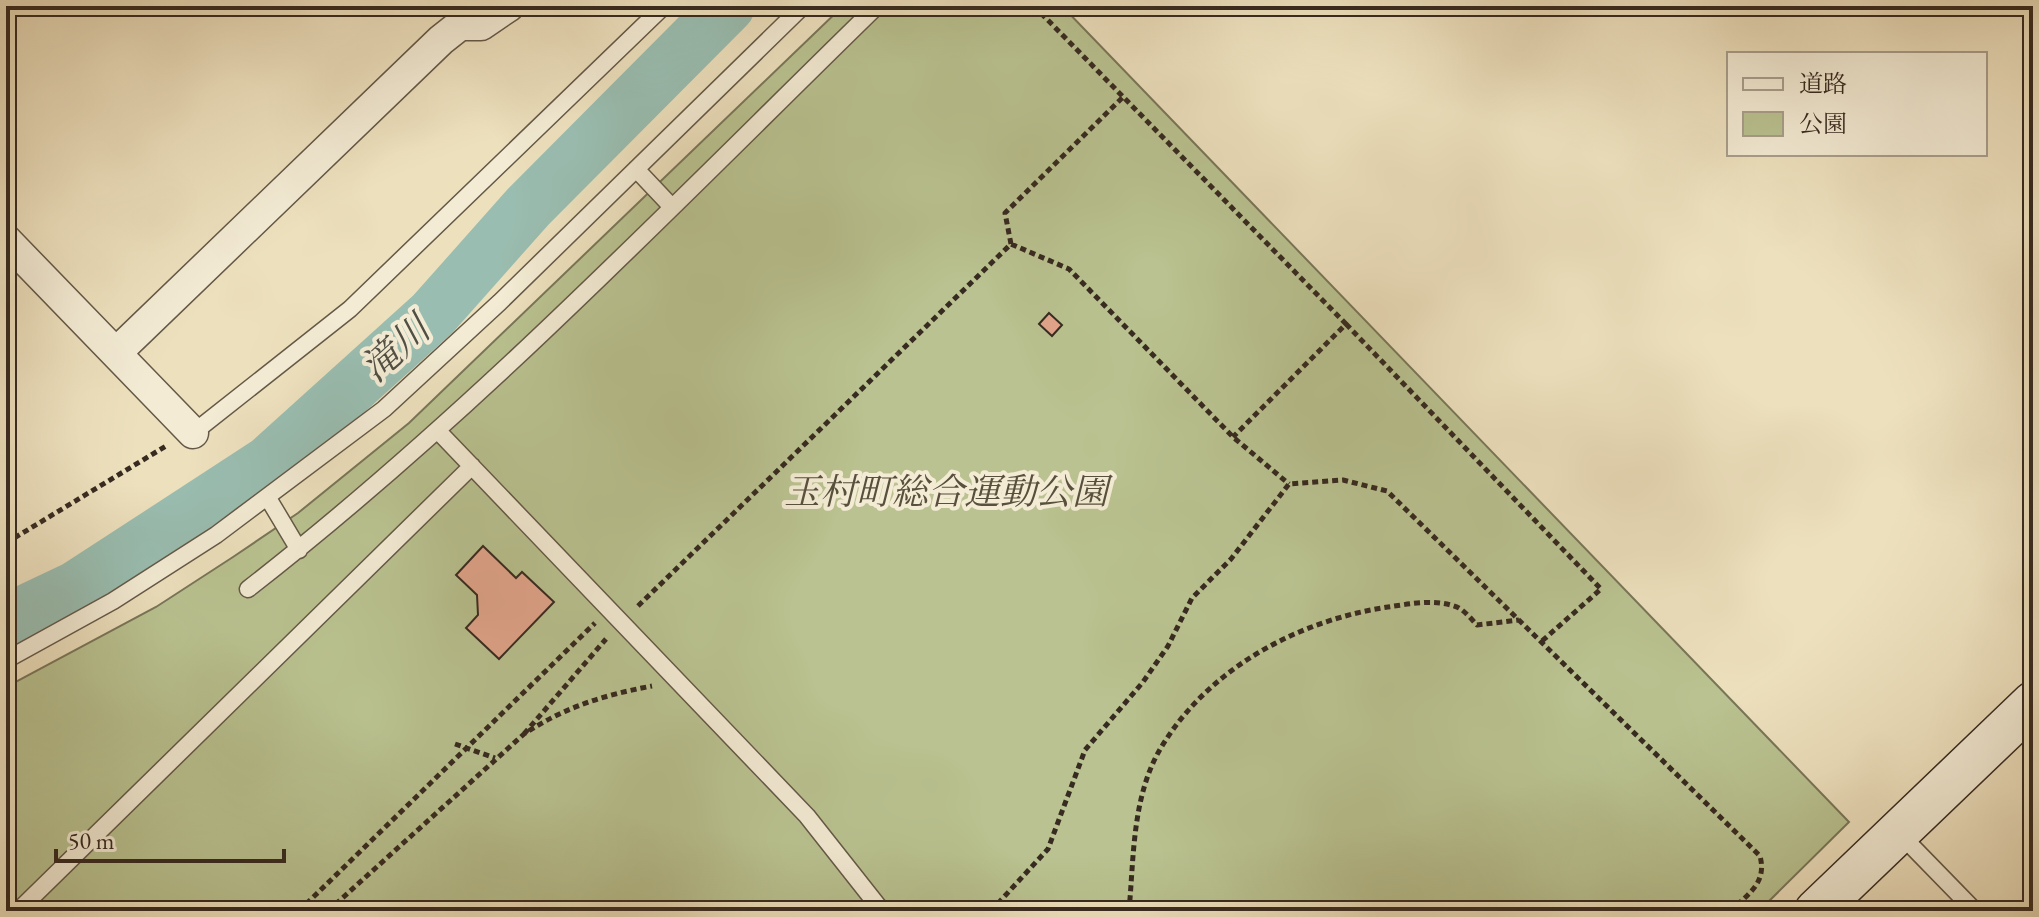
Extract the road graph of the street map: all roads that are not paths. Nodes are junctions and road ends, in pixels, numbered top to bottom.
1 (509, 6) edge
2 (664, 6) edge
3 (803, 6) edge
4 (877, 6) edge
5 (451, 15) edge
6 (636, 169) junction
7 (671, 206) junction
8 (6, 240) edge
9 (116, 353) junction
10 (437, 430) junction
11 (193, 433) joint
12 (472, 466) junction
13 (268, 498) junction
14 (299, 550) junction
15 (248, 589) dead end
16 (6, 660) edge
17 (2033, 703) edge
18 (1899, 833) junction
19 (18, 911) edge
20 (882, 911) edge
21 (1816, 911) edge
22 (1975, 911) edge

1 - 5 street
2 - 11 lane
3 - 6 lane
4 - 7 lane
5 - 9 street
6 - 7 lane
6 - 13 lane
7 - 10 lane
8 - 9 street
9 - 11 street
10 - 12 lane
10 - 14 lane
12 - 19 lane
12 - 20 lane
13 - 14 lane
13 - 16 lane
14 - 15 lane
17 - 18 street
18 - 21 street
18 - 22 lane

